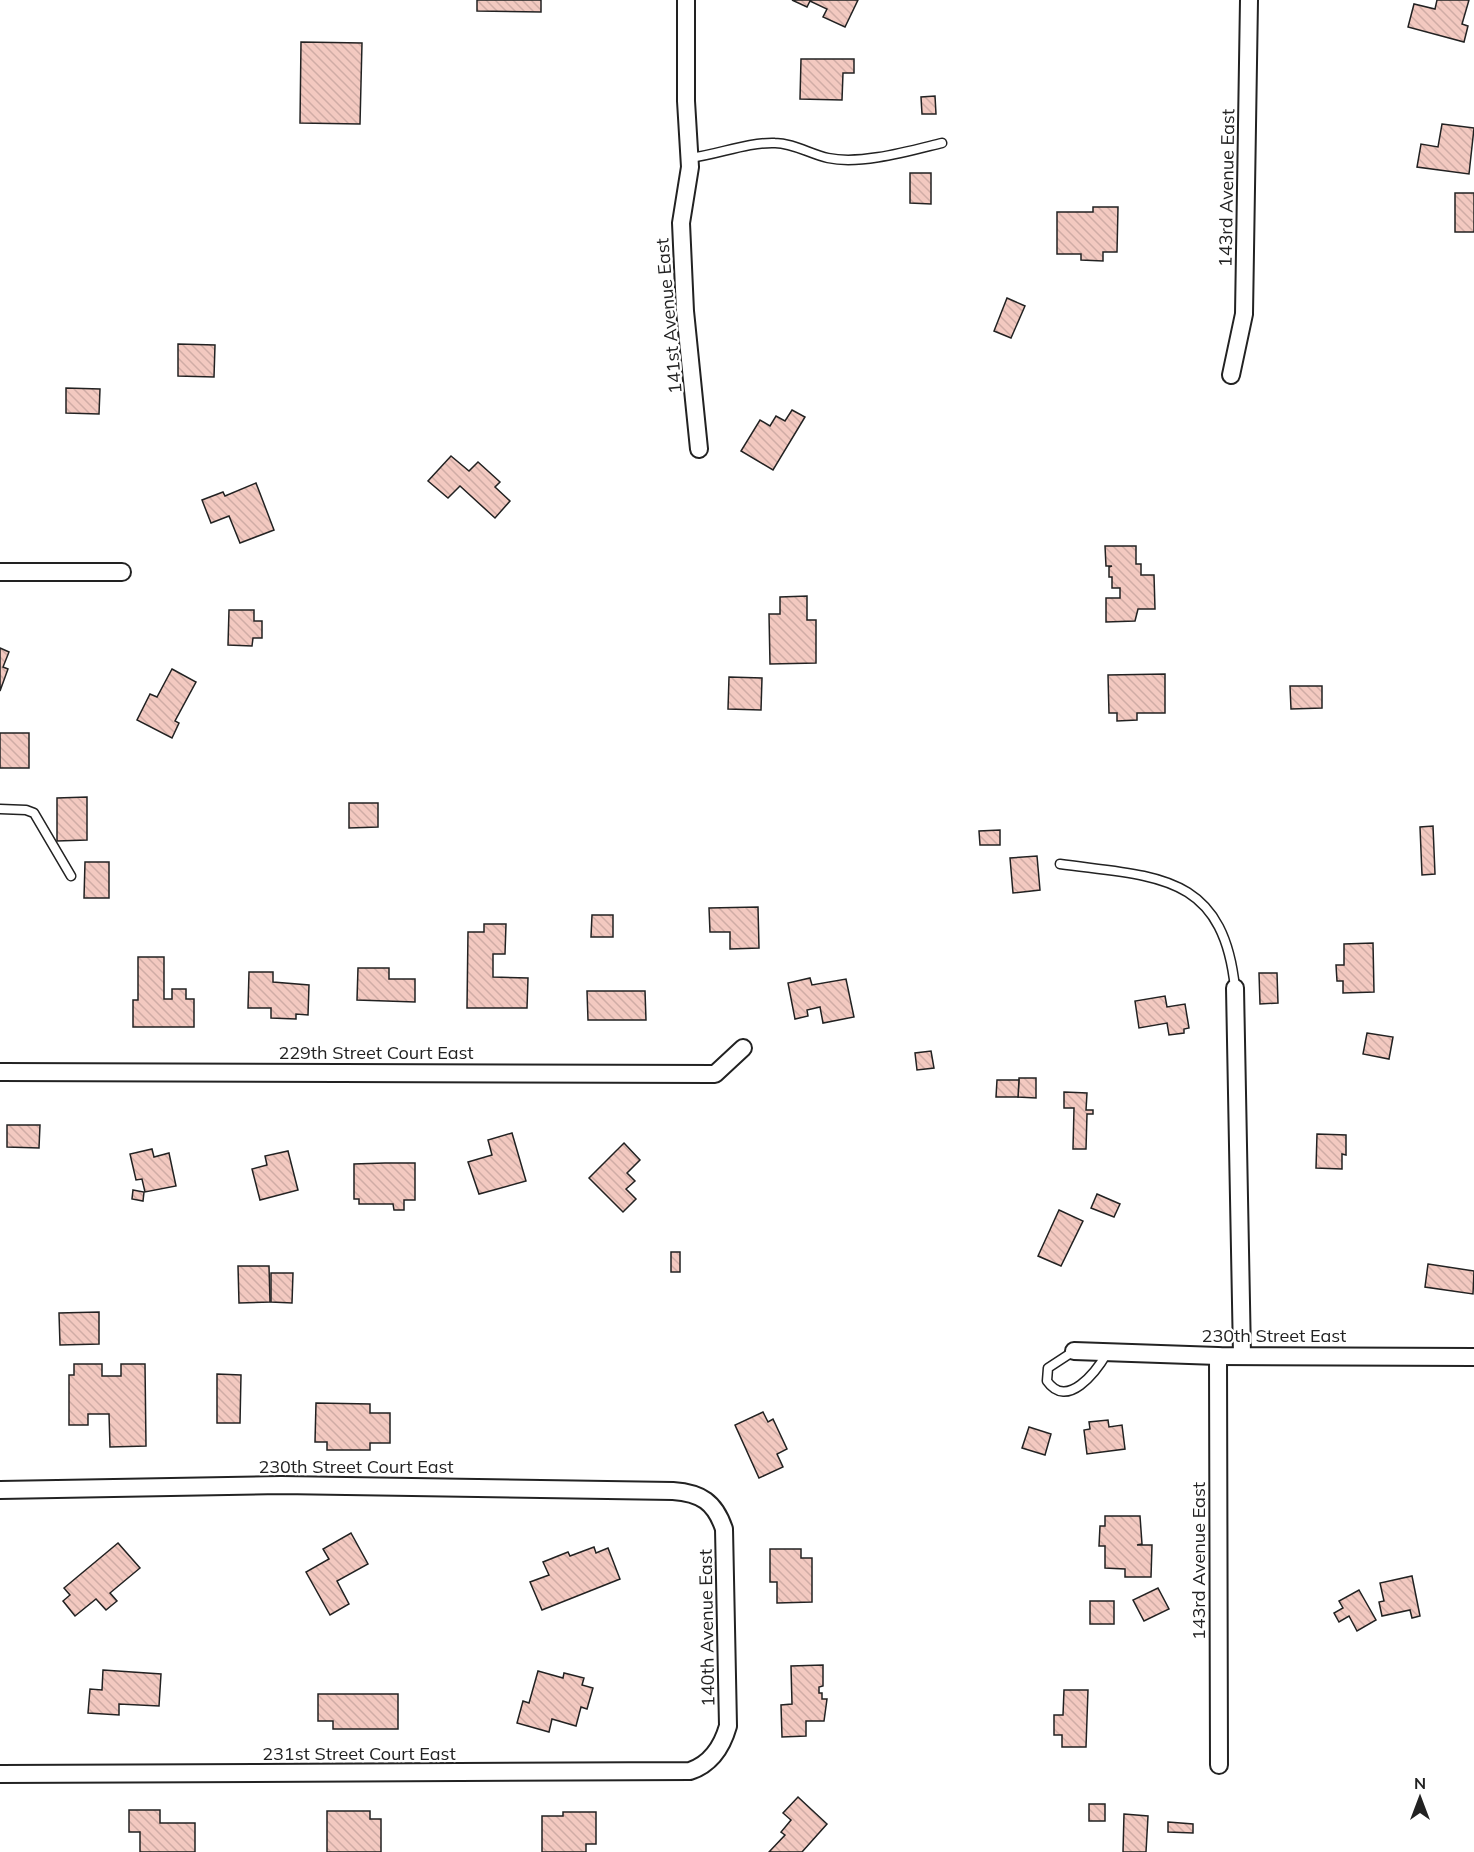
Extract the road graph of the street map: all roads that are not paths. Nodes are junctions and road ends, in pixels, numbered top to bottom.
1 (686, 0) edge
2 (1249, 0) edge
3 (942, 143) dead end
4 (689, 158) junction
5 (1231, 375) dead end
6 (699, 449) dead end
7 (0, 572) edge
8 (122, 572) dead end
9 (0, 809) edge
10 (1060, 864) dead end
11 (71, 876) dead end
12 (1235, 988) joint
13 (742, 1048) dead end
14 (0, 1072) edge
15 (1074, 1352) joint
16 (1107, 1353) junction
17 (1218, 1356) junction
18 (1242, 1356) junction
19 (1474, 1357) edge
20 (0, 1490) edge
21 (709, 1501) joint
22 (713, 1756) joint
23 (1219, 1765) dead end
24 (0, 1774) edge

1 - 4 street, 141st Avenue East
2 - 5 street, 143rd Avenue East
3 - 4 lane
4 - 6 street, 141st Avenue East
7 - 8 street
9 - 11 lane
10 - 12 lane
12 - 18 street
13 - 14 street, 229th Street Court East
15 - 16 street, 230th Street East
15 - 16 lane
16 - 17 street, 230th Street East
17 - 18 street, 230th Street East
17 - 23 street, 143rd Avenue East
18 - 19 street, 230th Street East
20 - 21 street, 230th Street Court East
21 - 22 street, 140th Avenue East
22 - 24 street, 231st Street Court East

